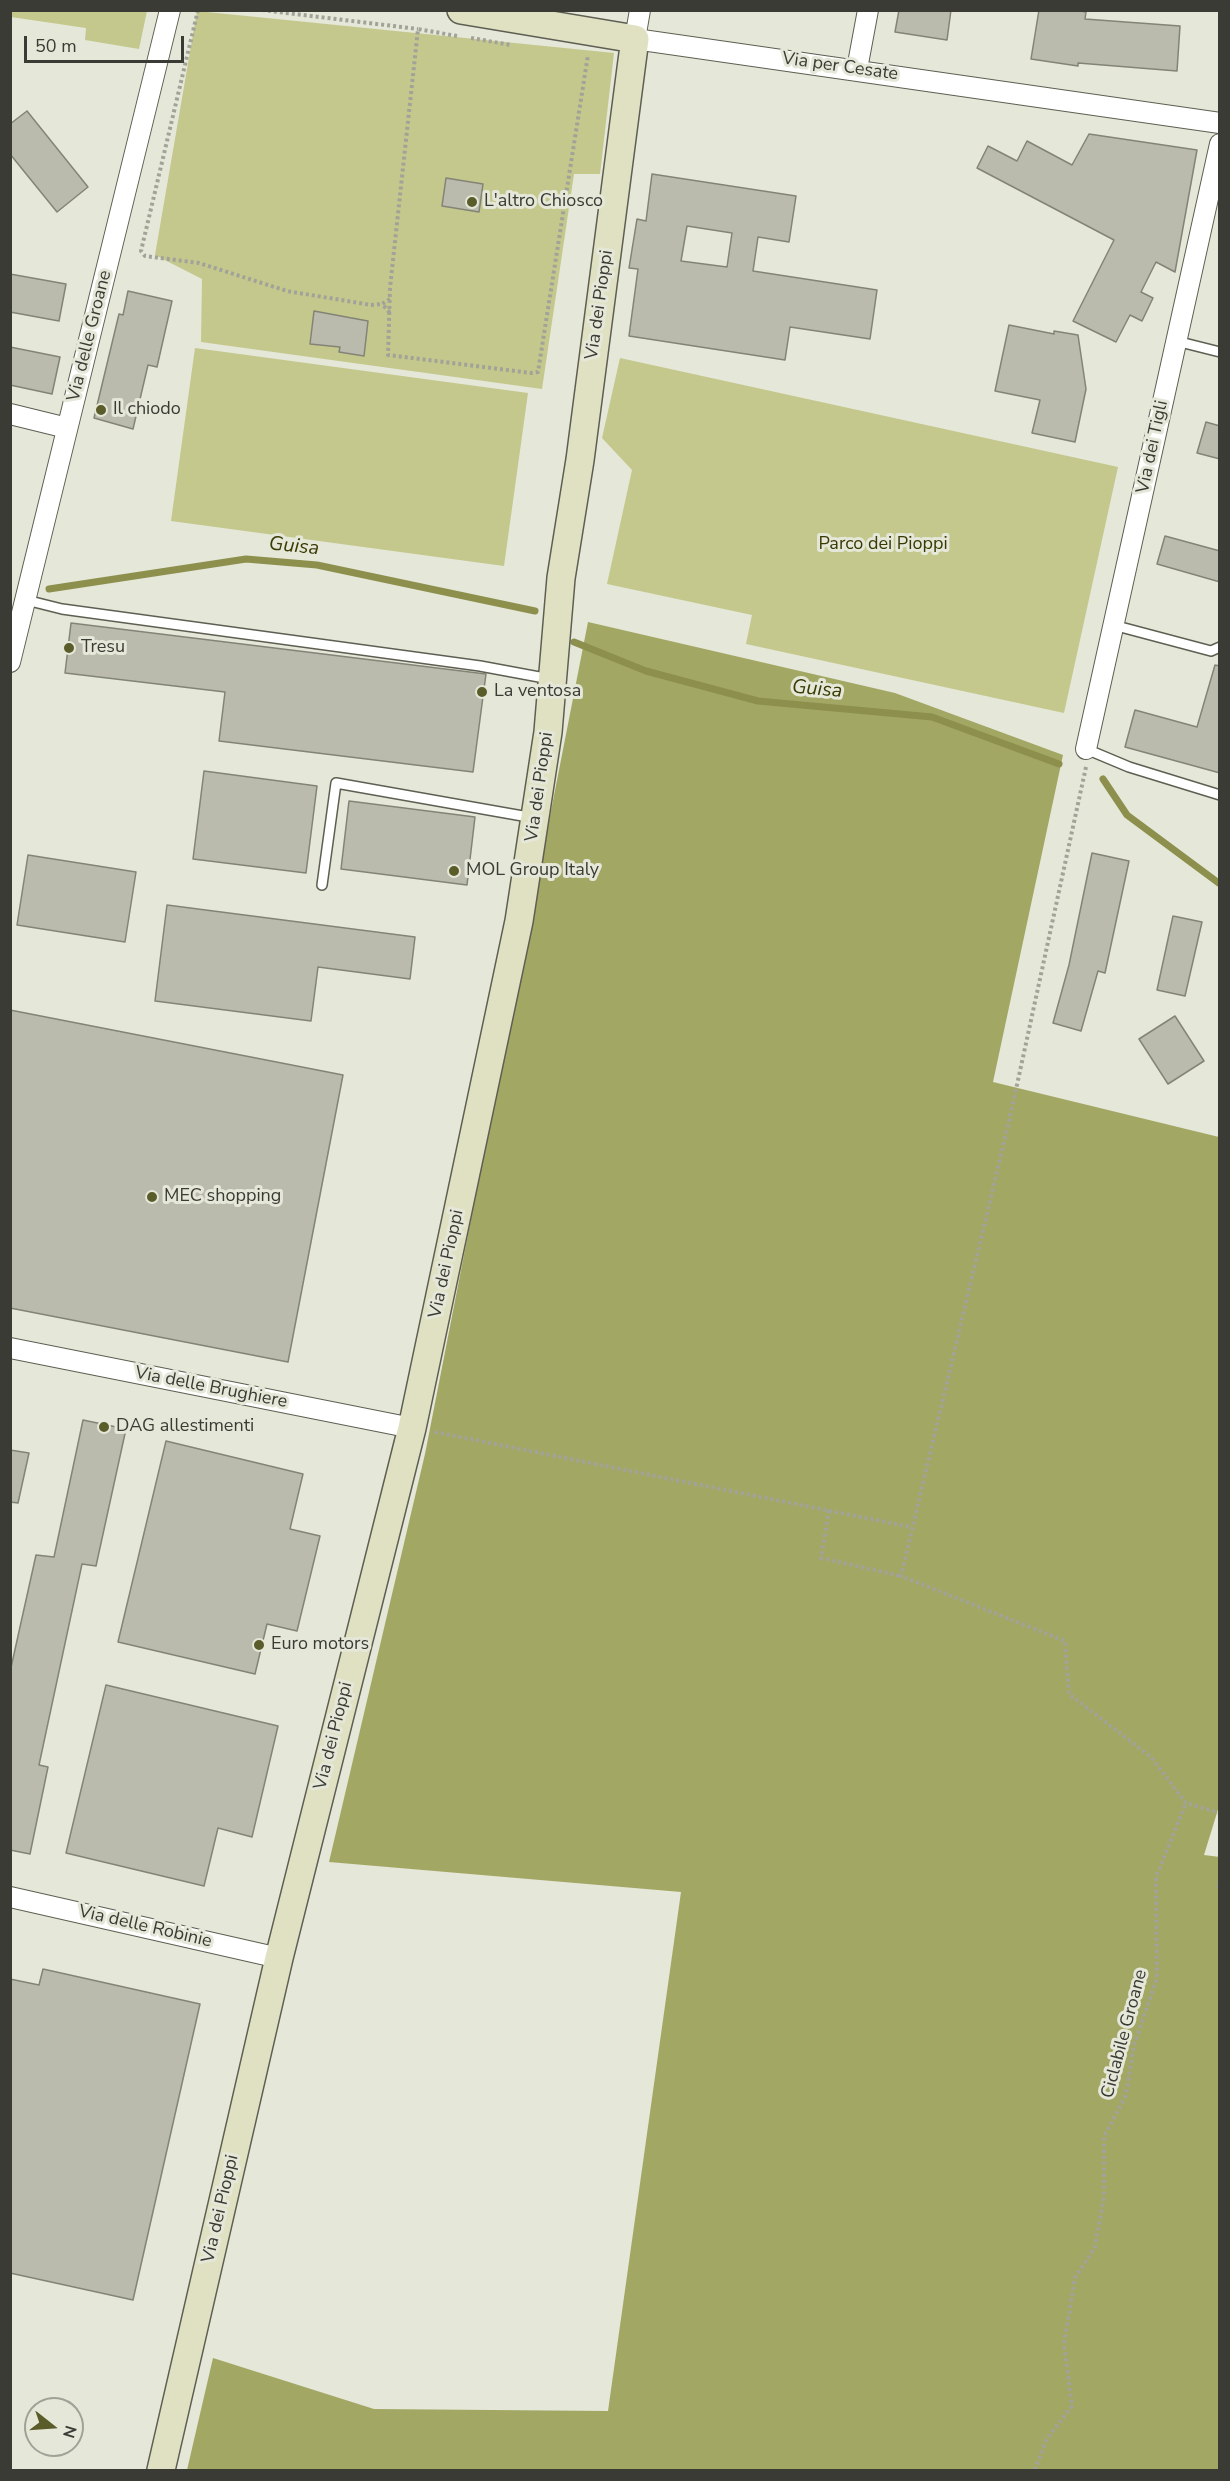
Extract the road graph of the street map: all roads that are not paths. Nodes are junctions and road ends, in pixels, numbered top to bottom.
1 (170, 10) edge
2 (461, 10) edge
3 (640, 10) edge
4 (868, 10) edge
5 (634, 50) junction
6 (857, 69) junction
7 (1220, 123) edge
8 (1220, 144) edge
9 (1176, 341) junction
10 (1220, 352) edge
11 (10, 414) edge
12 (68, 428) junction
13 (26, 600) junction
14 (1113, 625) junction
15 (1220, 647) edge
16 (10, 662) edge
17 (552, 680) junction
18 (1086, 749) joint
19 (1220, 795) edge
20 (536, 819) junction
21 (322, 885) dead end
22 (10, 1348) edge
23 (412, 1428) junction
24 (10, 1897) edge
25 (279, 1958) junction
26 (161, 2470) edge

1 - 12 street, Via delle Groane
2 - 5 street, Via per Cesate
3 - 5 street
4 - 6 street
5 - 6 street, Via per Cesate
5 - 17 street, Via dei Pioppi
6 - 7 street, Via per Cesate
8 - 9 street, Via dei Tigli
9 - 10 lane
9 - 14 street, Via dei Tigli
11 - 12 street
12 - 13 street, Via delle Groane
13 - 16 street, Via delle Groane
13 - 17 lane
14 - 15 lane
14 - 18 street, Via dei Tigli
17 - 20 street, Via dei Pioppi
18 - 19 lane
20 - 21 lane
20 - 23 street, Via dei Pioppi
22 - 23 street, Via delle Brughiere
23 - 25 street, Via dei Pioppi
24 - 25 street, Via delle Robinie
25 - 26 street, Via dei Pioppi

